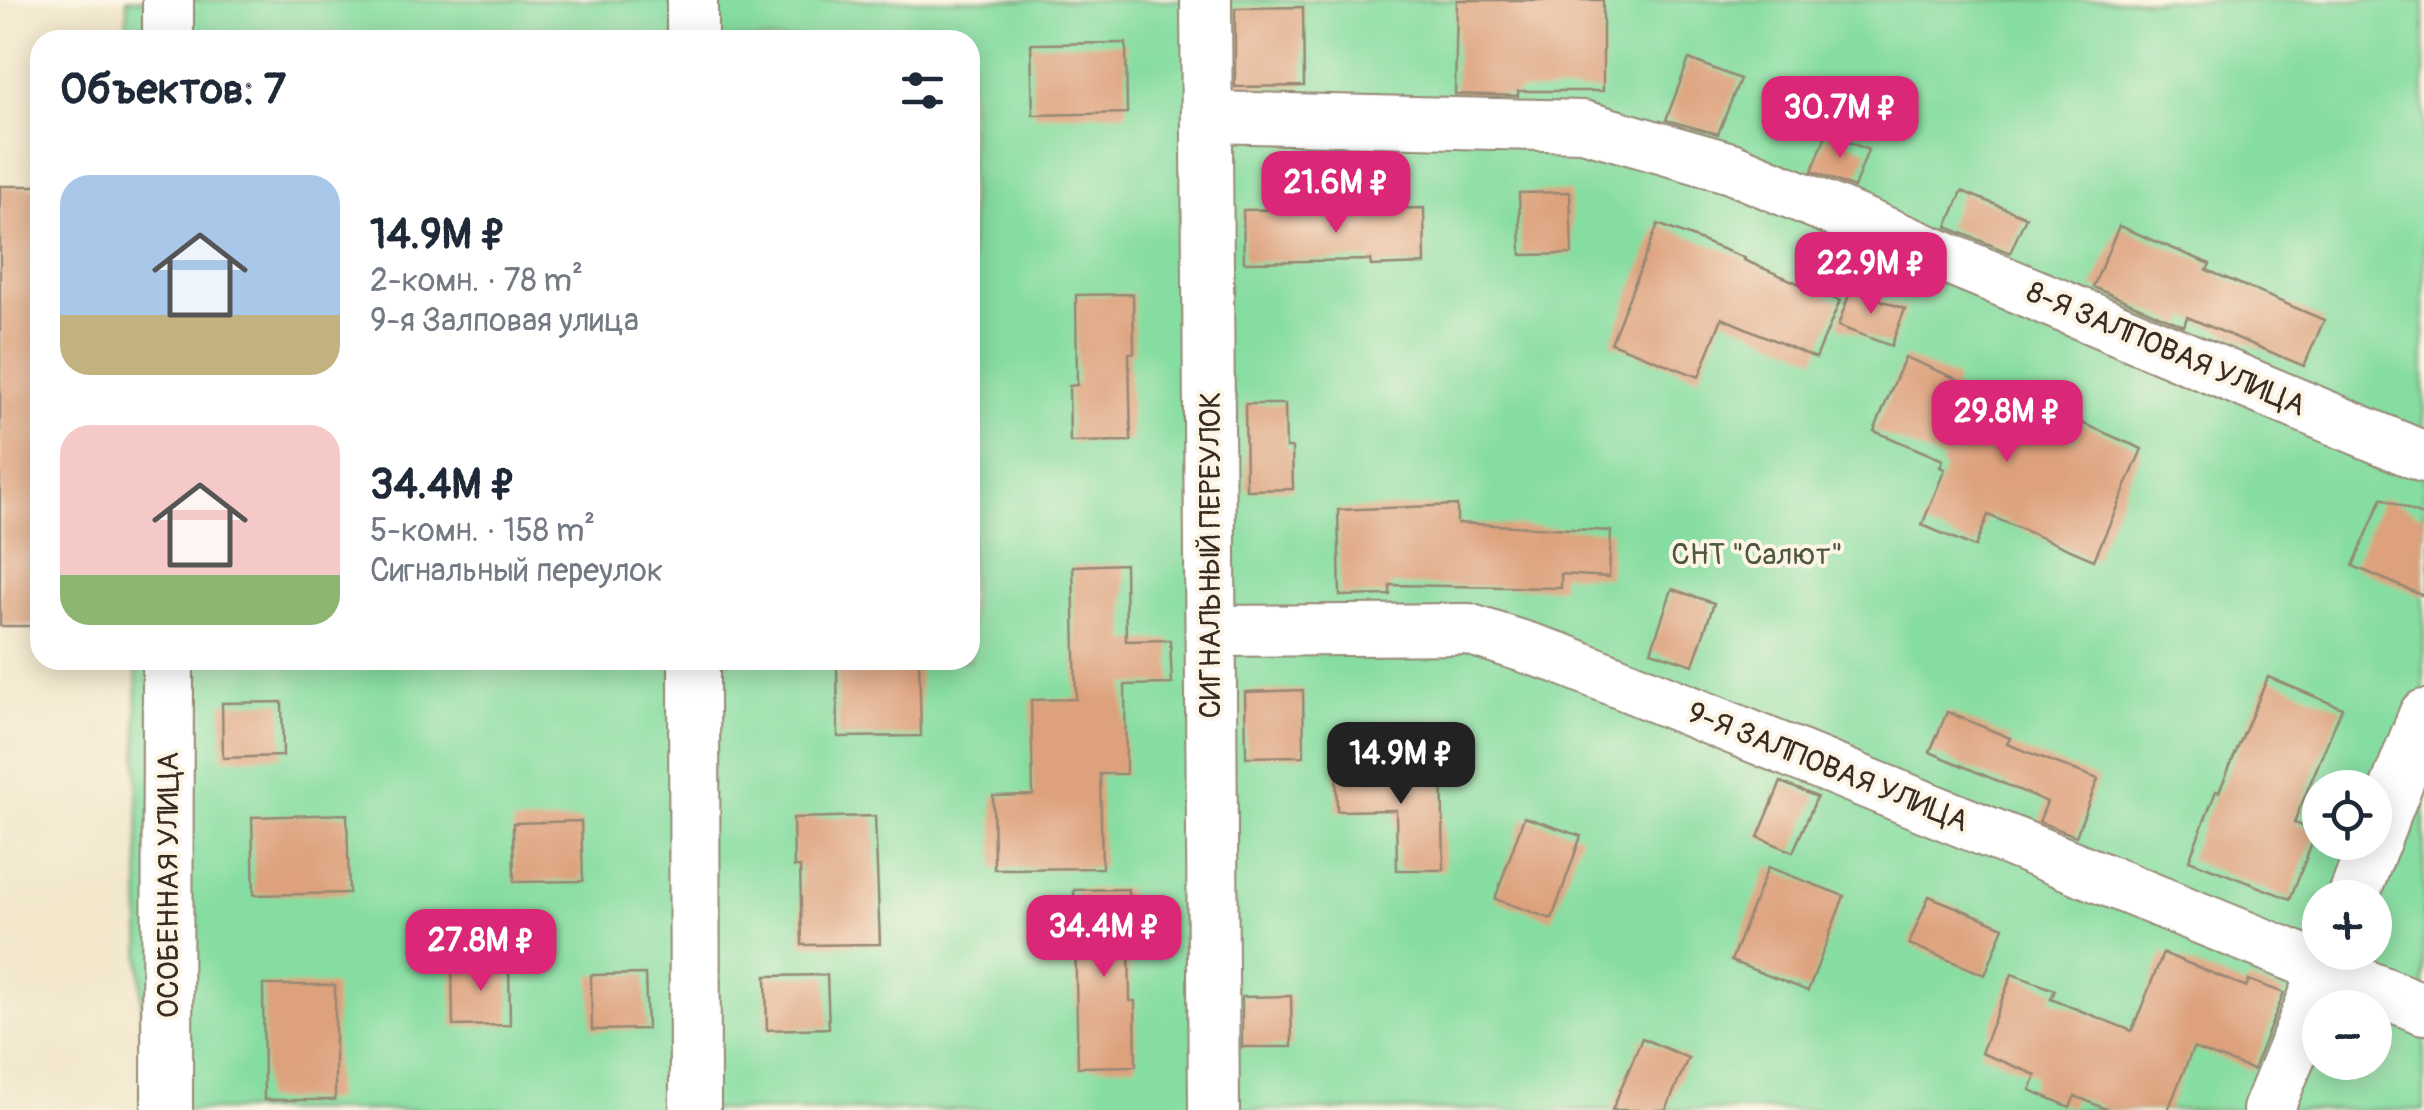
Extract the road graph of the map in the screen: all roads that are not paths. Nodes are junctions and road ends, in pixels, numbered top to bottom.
1 (168, 0) edge
2 (692, 0) edge
3 (1206, 0) edge
4 (168, 30) edge
5 (692, 30) edge
6 (1208, 117) junction
7 (2424, 457) edge
8 (1210, 630) junction
9 (168, 670) edge
10 (694, 670) edge
11 (2424, 715) edge
12 (2392, 798) edge
13 (2302, 949) edge
14 (2325, 970) edge
15 (2348, 970) edge
16 (2424, 1009) edge
17 (168, 1110) edge
18 (695, 1110) edge
19 (1214, 1110) edge
20 (2268, 1110) edge

1 - 4 street
2 - 5 street
3 - 6 street, СИГНАЛЬНЫЙ ПЕРЕУЛОК
6 - 7 street, 8-Я ЗАЛПОВАЯ УЛИЦА
6 - 8 street, СИГНАЛЬНЫЙ ПЕРЕУЛОК
8 - 13 street, 9-Я ЗАЛПОВАЯ УЛИЦА
8 - 19 street, СИГНАЛЬНЫЙ ПЕРЕУЛОК
9 - 17 street, ОСОБЕННАЯ УЛИЦА
10 - 18 street
11 - 12 street
14 - 20 street
15 - 16 street, 9-Я ЗАЛПОВАЯ УЛИЦА

